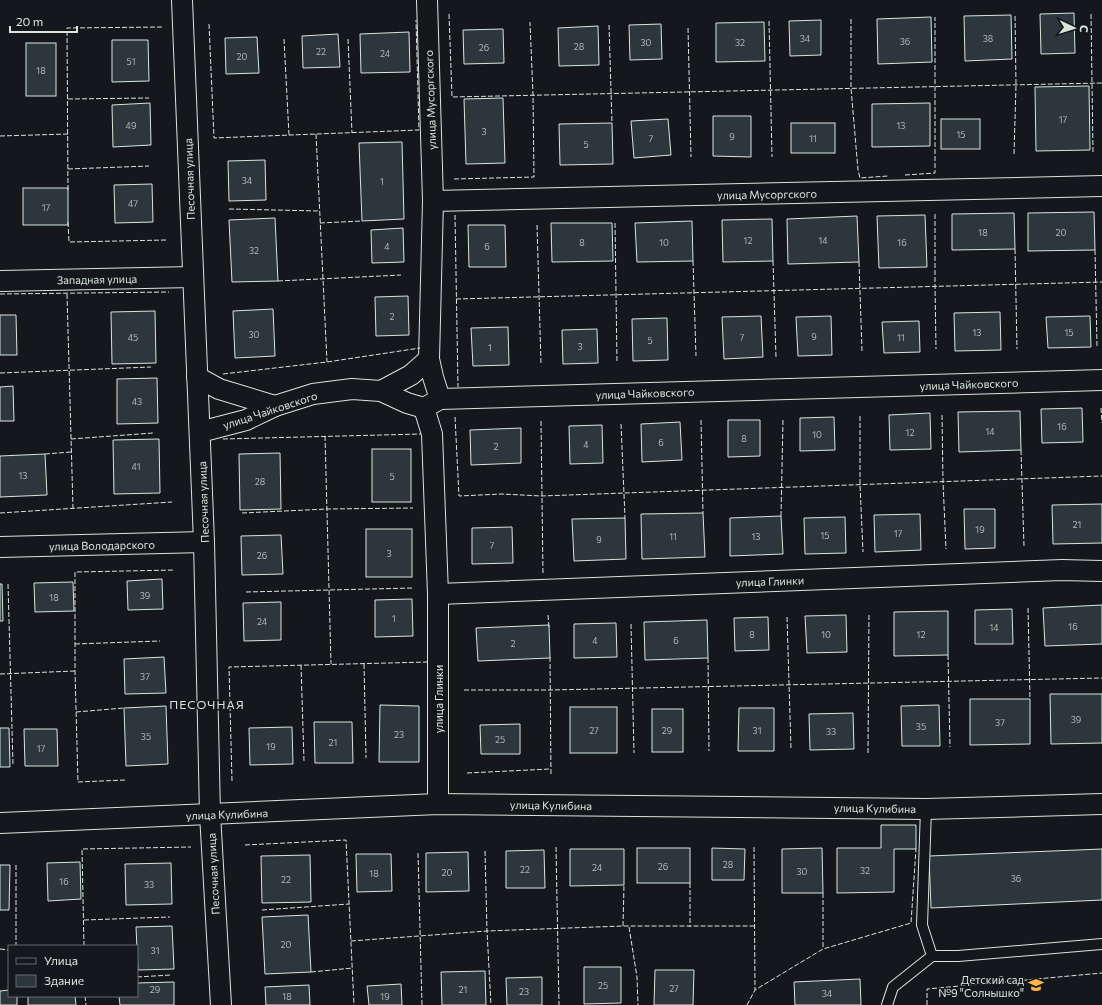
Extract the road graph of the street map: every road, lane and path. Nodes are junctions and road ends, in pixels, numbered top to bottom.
1 (182, 0) edge
2 (427, 0) edge
3 (1102, 186) edge
4 (433, 201) junction
5 (193, 276) junction
6 (0, 281) edge
7 (429, 358) junction
8 (198, 377) junction
9 (1102, 380) edge
10 (381, 391) junction
11 (432, 404) junction
12 (275, 406) junction
13 (200, 432) junction
14 (204, 542) junction
15 (0, 547) edge
16 (1102, 571) edge
17 (438, 594) junction
18 (438, 804) junction
19 (1102, 804) edge
20 (926, 809) junction
21 (210, 814) junction
22 (0, 823) edge
23 (1102, 944) edge
24 (932, 956) junction
25 (221, 1005) edge
26 (887, 1005) edge

1 - 5 street, Песочная улица
2 - 4 street, улица Мусоргского
3 - 4 street, улица Мусоргского
4 - 7 street, улица Мусоргского
5 - 6 street, Западная улица
5 - 8 street, Песочная улица
7 - 10 street
7 - 11 street, улица Мусоргского
8 - 12 street
8 - 13 street, Песочная улица
9 - 11 street, улица Чайковского
10 - 11 street, улица Чайковского
10 - 12 street, улица Чайковского
11 - 17 street, улица Глинки
12 - 13 street, улица Чайковского
13 - 14 street, Песочная улица
14 - 15 street, улица Володарского
14 - 21 street, Песочная улица
16 - 17 street, улица Глинки
17 - 18 street, улица Глинки
18 - 20 street, улица Кулибина
18 - 21 street, улица Кулибина
19 - 20 street, улица Кулибина
20 - 24 lane
21 - 22 street, улица Кулибина
21 - 25 street, Песочная улица
23 - 24 lane
24 - 26 lane

